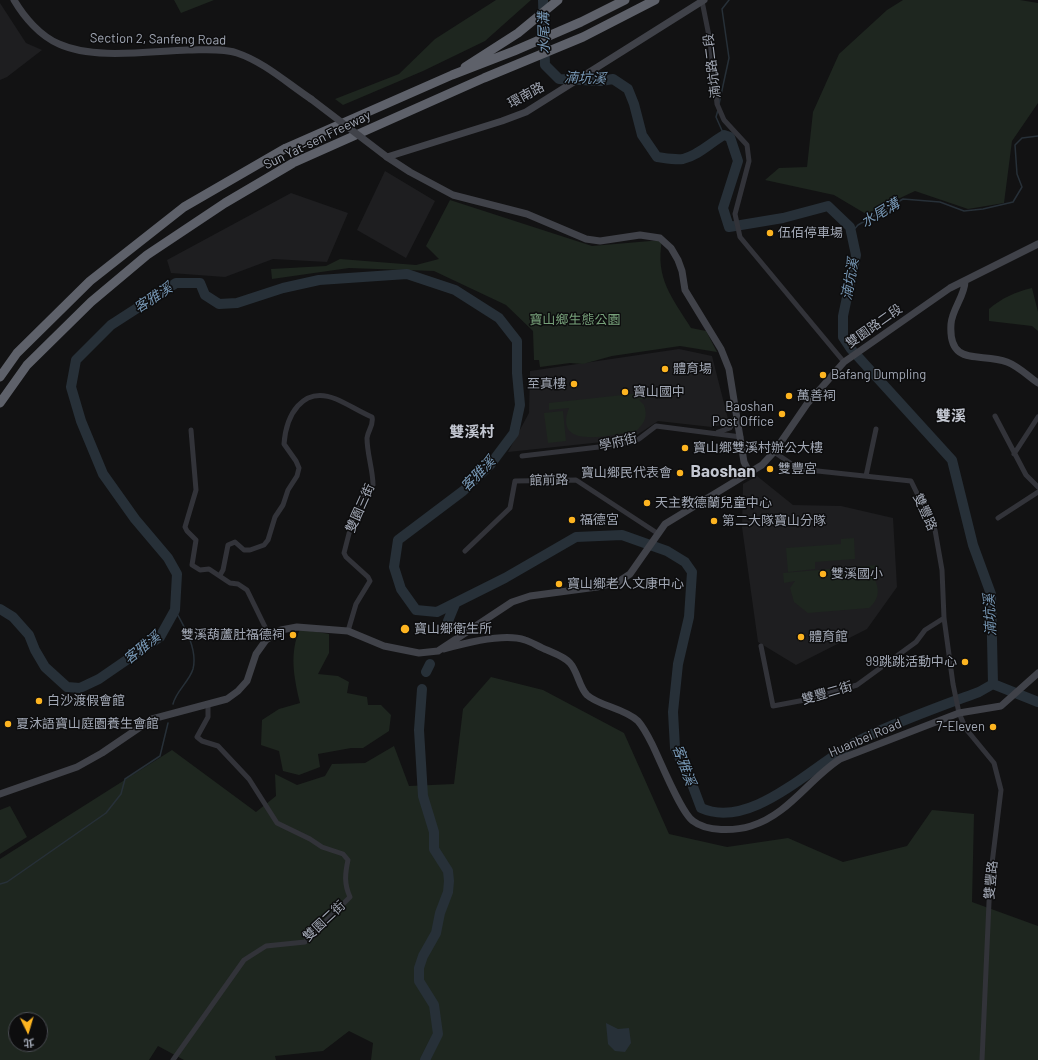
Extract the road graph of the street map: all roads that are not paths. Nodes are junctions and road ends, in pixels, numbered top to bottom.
1 (14, 0) edge
2 (558, 0) edge
3 (625, 0) edge
4 (655, 0) edge
5 (703, 1) edge
6 (452, 75) junction
7 (387, 157) junction
8 (1038, 244) edge
9 (965, 281) junction
10 (844, 362) junction
11 (0, 377) edge
12 (1038, 383) edge
13 (0, 403) edge
14 (737, 412) junction
15 (995, 416) dead end
16 (1038, 417) edge
17 (876, 429) dead end
18 (190, 430) dead end
19 (711, 433) junction
20 (741, 437) junction
21 (774, 452) junction
22 (1014, 454) junction
23 (522, 456) dead end
24 (750, 474) junction
25 (866, 476) junction
26 (1038, 487) edge
27 (1038, 492) edge
28 (998, 518) dead end
29 (657, 533) junction
30 (465, 551) dead end
31 (220, 575) junction
32 (944, 618) junction
33 (348, 631) junction
34 (270, 637) junction
35 (761, 646) dead end
36 (438, 651) junction
37 (1038, 673) edge
38 (208, 704) junction
39 (959, 713) junction
40 (0, 794) edge
41 (172, 1060) edge
42 (982, 1060) edge

1 - 7 street, Section 2, Sanfeng Road, bridge
2 - 6 highway
3 - 6 highway, Sun Yat-sen Freeway
4 - 13 highway, Sun Yat-sen Freeway
5 - 7 street, 環南路
5 - 10 street, 湳坑路二段
6 - 11 highway, Sun Yat-sen Freeway
7 - 14 street, Section 2, Sanfeng Road
8 - 9 street, 雙園路二段
9 - 10 street, 雙園路二段
9 - 12 street
10 - 21 street, 雙園路二段
14 - 19 street, 學府街
14 - 20 street, Section 2, Sanfeng Road
15 - 22 street
16 - 22 street
17 - 25 street
18 - 31 street
19 - 20 street, 學府街
19 - 23 street, 學府街
20 - 24 street, Section 2, Sanfeng Road
21 - 24 street, 雙園路二段
21 - 25 street, 雙豐路
22 - 26 street
24 - 29 street, 雙園路二段
25 - 32 street, 雙豐路
27 - 28 street
29 - 30 street, 館前路
29 - 36 street, 雙園路二段
31 - 33 street, 雙園三街
31 - 34 street
32 - 35 street, 雙豐二街
32 - 39 street, 雙豐路
33 - 34 street, Huanbei Road
33 - 36 street, Huanbei Road
34 - 38 street
36 - 39 street, Huanbei Road
37 - 39 street, Huanbei Road
38 - 40 street
38 - 41 street, 雙園二街
39 - 42 street, 雙豐路

